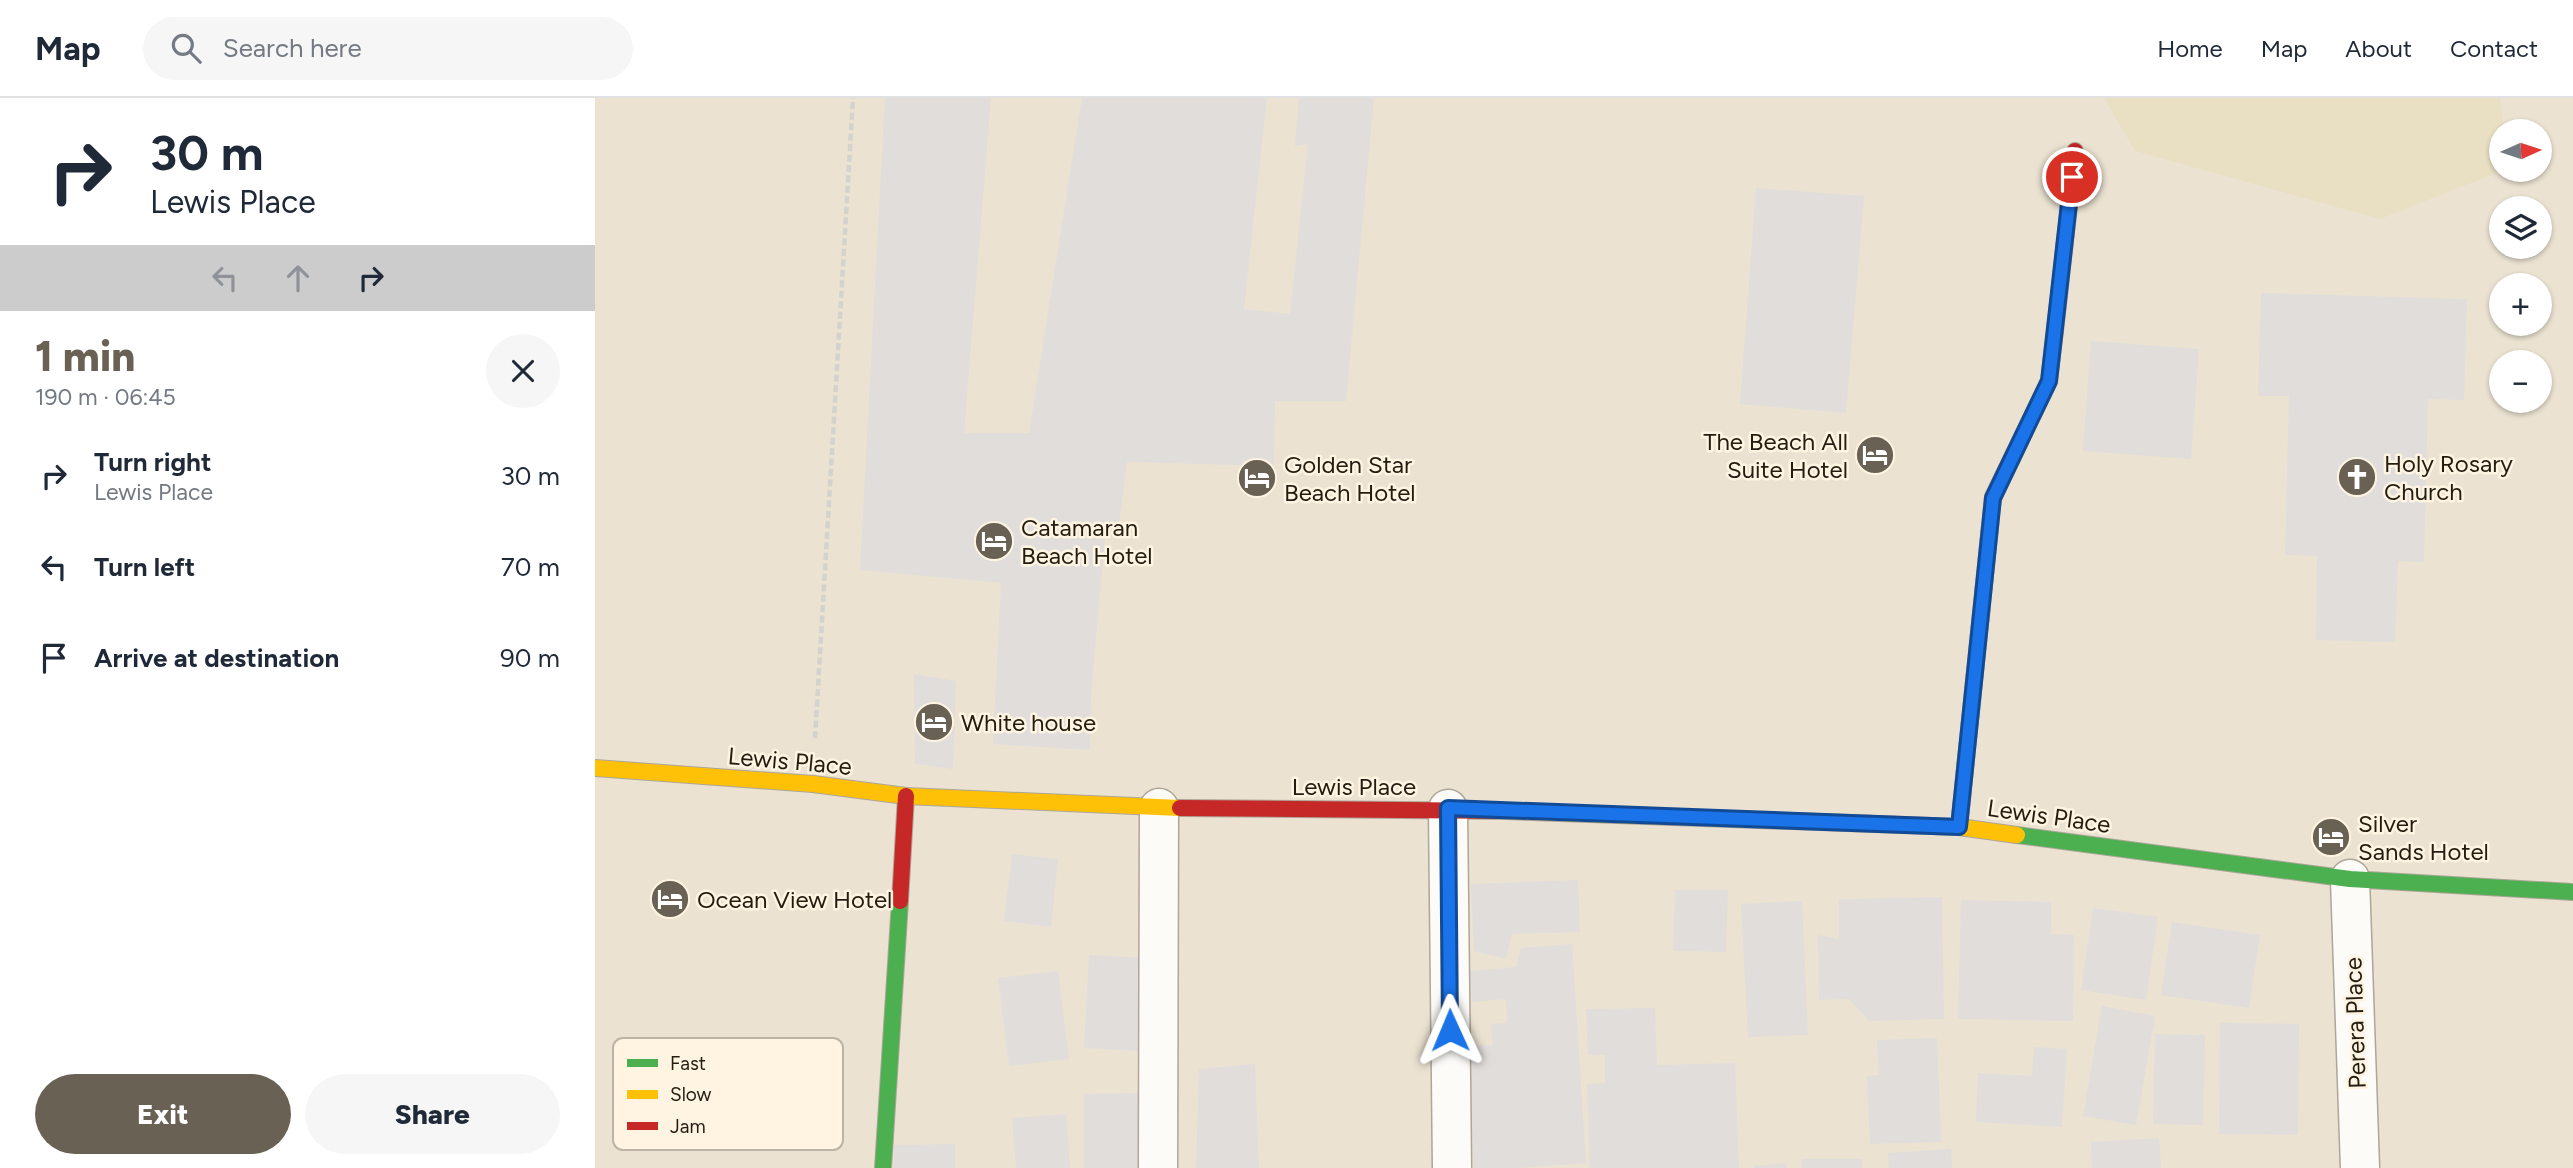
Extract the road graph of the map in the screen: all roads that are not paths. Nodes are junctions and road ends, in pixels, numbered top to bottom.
1 (2075, 151) dead end
2 (595, 768) edge
3 (906, 796) junction
4 (1159, 808) junction
5 (1448, 808) junction
6 (1959, 827) junction
7 (2350, 879) junction
8 (2573, 892) edge
9 (883, 1168) edge
10 (1158, 1168) edge
11 (1451, 1168) edge
12 (2360, 1168) edge

1 - 6 street
2 - 3 street, Lewis Place
3 - 4 street, Lewis Place
3 - 9 street
4 - 5 street, Lewis Place
4 - 10 street
5 - 6 street, Lewis Place
5 - 11 street
6 - 7 street, Lewis Place
7 - 8 street, Lewis Place
7 - 12 street, Perera Place

